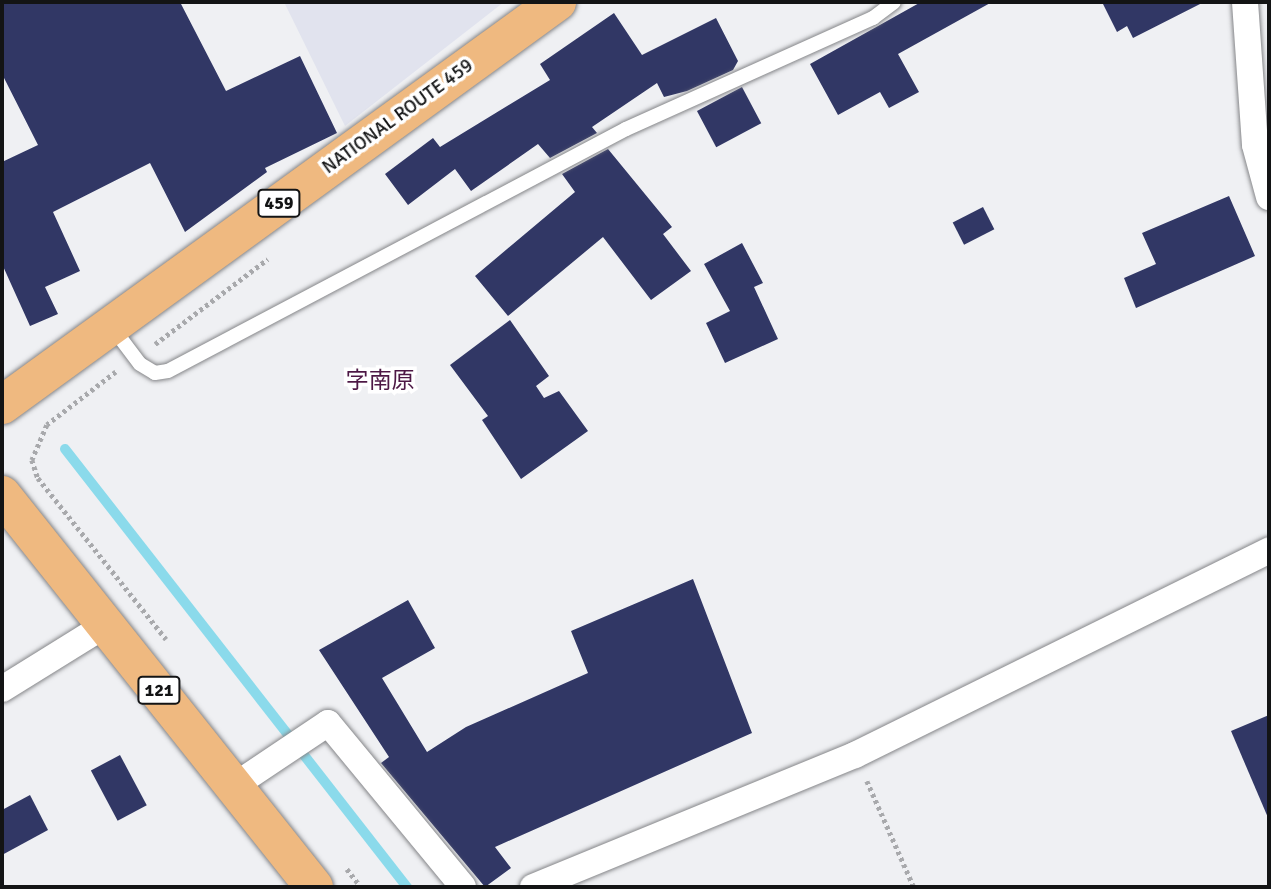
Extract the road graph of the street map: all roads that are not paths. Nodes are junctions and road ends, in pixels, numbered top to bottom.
1 (557, 2) edge
2 (894, 2) edge
3 (1245, 2) edge
4 (1269, 197) edge
5 (111, 326) junction
6 (2, 405) edge
7 (2, 495) edge
8 (1269, 550) edge
9 (107, 624) junction
10 (2, 689) edge
11 (234, 786) junction
12 (314, 887) edge
13 (463, 887) edge
14 (533, 887) edge

1 - 5 highway, NATIONAL ROUTE 459 / 459
2 - 5 lane
3 - 4 street
5 - 6 highway, NATIONAL ROUTE 459 / 459
7 - 9 highway, 121
8 - 14 street
9 - 10 street
9 - 11 highway, 121
11 - 12 highway, 121
11 - 13 street

